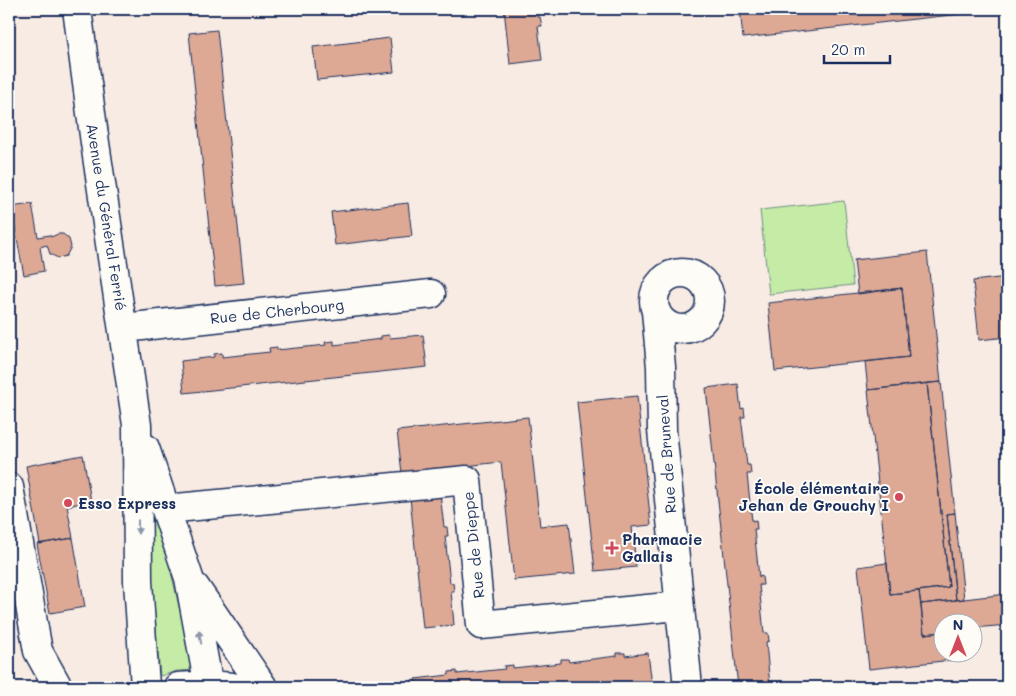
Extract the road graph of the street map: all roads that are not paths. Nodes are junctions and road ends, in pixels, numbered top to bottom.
1 (77, 9) edge
2 (431, 294) dead end
3 (656, 311) dead end
4 (124, 328) junction
5 (138, 426) junction
6 (9, 488) edge
7 (166, 509) junction
8 (189, 578) junction
9 (678, 606) junction
10 (142, 658) junction
11 (58, 687) edge
12 (126, 687) edge
13 (145, 687) edge
14 (178, 687) edge
15 (217, 687) edge
16 (263, 687) edge
17 (688, 687) edge

1 - 4 street, Avenue du Général Ferrié
2 - 4 street, Rue de Cherbourg
3 - 9 street, Rue de Bruneval
4 - 5 street, Avenue du Général Ferrié
5 - 7 street
5 -> 10 street
6 - 11 street
7 - 8 street
7 - 9 street, Rue de Dieppe
15 -> 8 street
8 - 16 street
9 - 17 street, Rue de Bruneval
10 - 12 street
10 - 13 street
14 - 15 street

